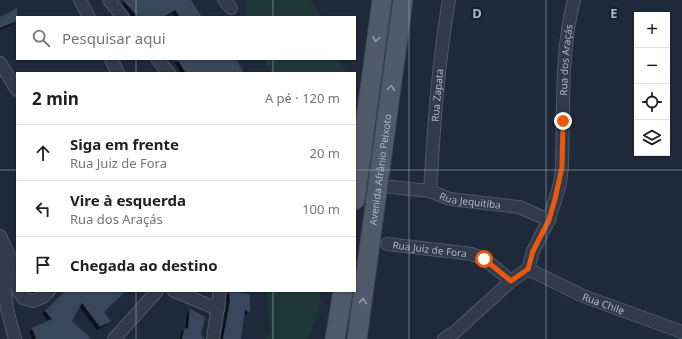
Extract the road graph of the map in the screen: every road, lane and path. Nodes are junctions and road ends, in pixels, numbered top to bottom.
1 (80, 0) edge
2 (109, 0) edge
3 (382, 0) edge
4 (403, 0) edge
5 (449, 0) edge
6 (574, 0) edge
7 (88, 16) edge
8 (122, 16) edge
9 (112, 60) edge
10 (159, 60) edge
11 (0, 63) edge
12 (118, 72) edge
13 (168, 72) edge
14 (16, 88) edge
15 (391, 187) dead end
16 (430, 191) junction
17 (356, 193) edge
18 (549, 220) junction
19 (0, 236) edge
20 (387, 244) dead end
21 (0, 252) edge
22 (528, 269) junction
23 (511, 281) junction
24 (16, 283) edge
25 (19, 292) edge
26 (48, 292) edge
27 (156, 292) edge
28 (176, 292) edge
29 (220, 292) edge
30 (343, 292) edge
31 (218, 309) junction
32 (682, 332) edge
33 (15, 339) edge
34 (114, 339) edge
35 (213, 339) edge
36 (335, 339) edge
37 (357, 339) edge
38 (444, 339) edge

1 - 7 street
2 - 8 street
3 -> 17 main road
37 -> 4 main road, Avenida Afrânio Peixoto
5 - 16 street, Rua Zapata
6 - 18 street, Rua dos Araçás
9 - 12 street
10 - 13 street
11 - 14 street
15 - 16 street, Rua Jequitiba
16 - 18 street, Rua Jequitiba
18 - 22 street, Rua dos Araçás
19 - 24 street
20 - 23 street, Rua Juiz de Fora
21 - 33 street
22 - 23 street
22 - 32 street, Rua Chile
23 - 38 street
25 - 26 street
27 - 34 street
28 - 31 street
29 - 31 street
30 - 36 main road
31 - 35 street

